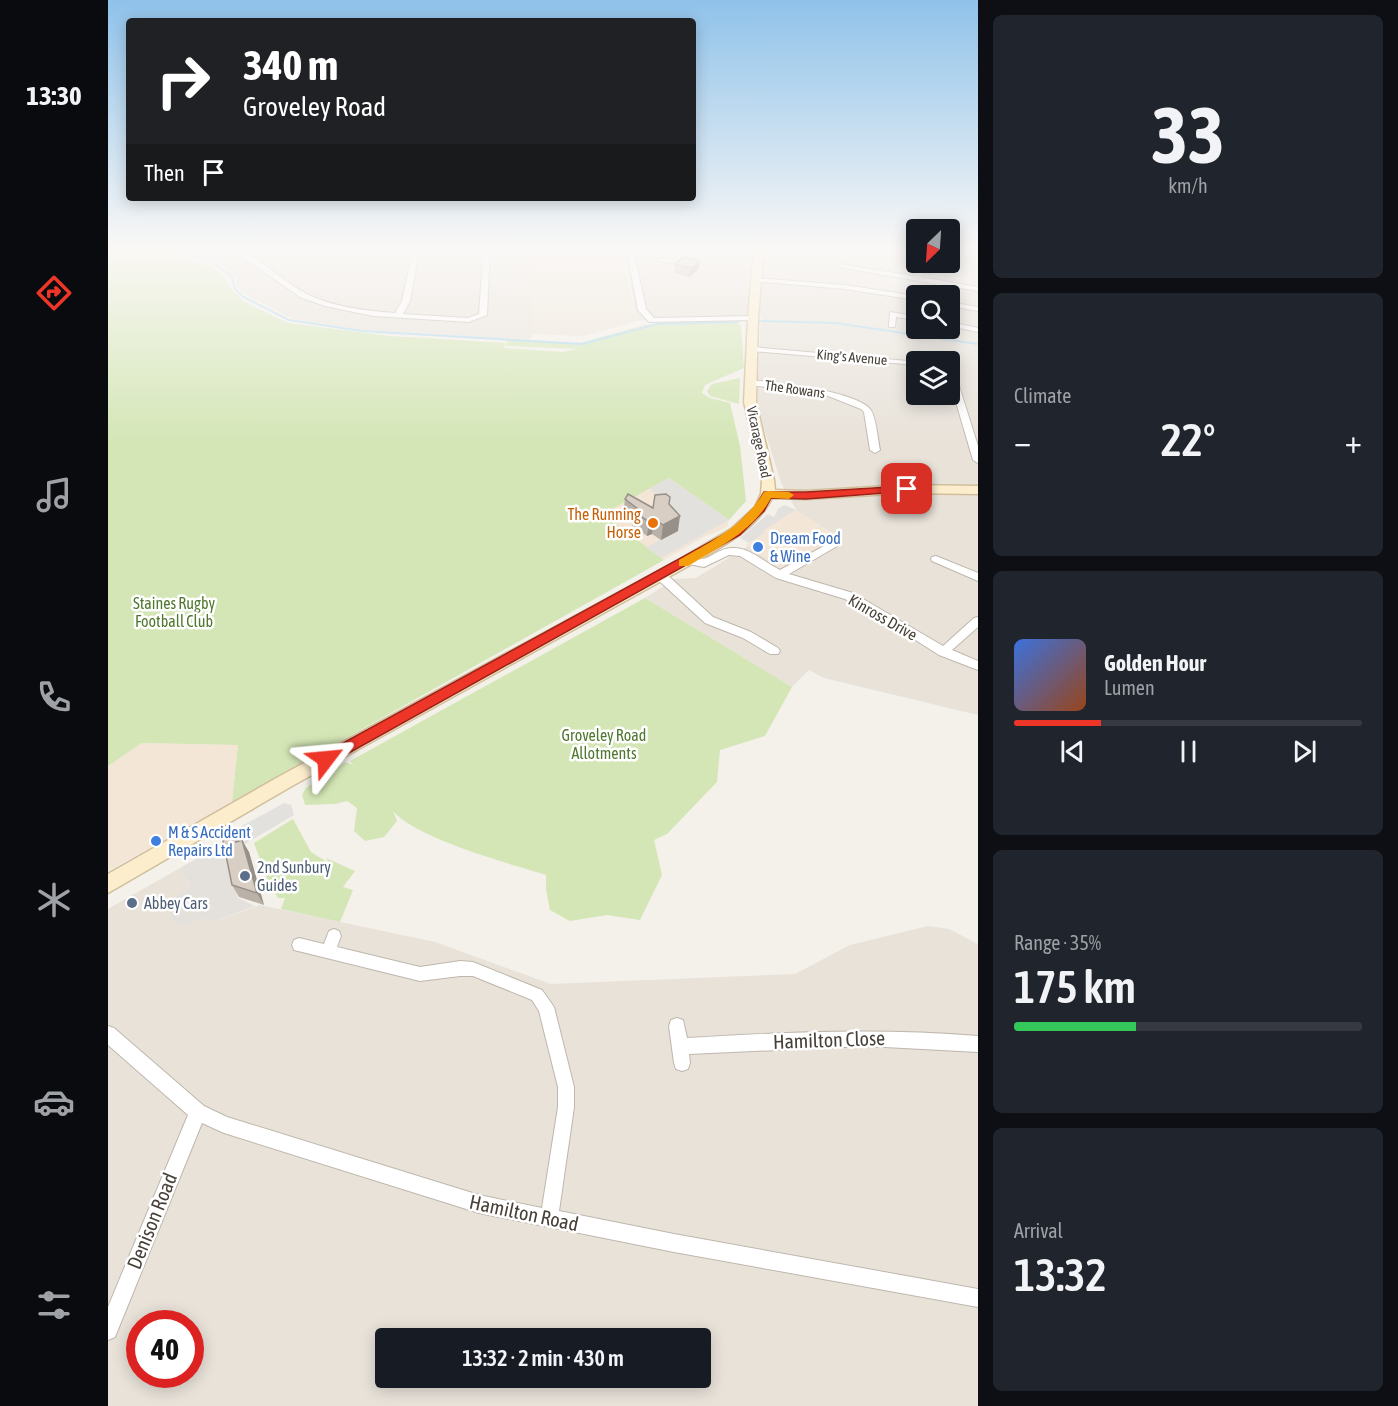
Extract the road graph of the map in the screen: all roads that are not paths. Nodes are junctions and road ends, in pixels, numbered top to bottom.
1 (368, 312) edge
2 (400, 312) edge
3 (483, 312) edge
4 (644, 312) edge
5 (753, 312) edge
6 (398, 315) junction
7 (906, 316) edge
8 (753, 318) junction
9 (892, 325) dead end
10 (960, 326) edge
11 (978, 330) edge
12 (752, 349) junction
13 (906, 362) edge
14 (750, 383) junction
15 (960, 402) edge
16 (875, 450) dead end
17 (978, 460) edge
18 (978, 490) edge
19 (768, 494) junction
20 (834, 543) dead end
21 (936, 559) dead end
22 (687, 561) junction
23 (660, 575) junction
24 (780, 575) junction
25 (978, 577) edge
26 (978, 621) edge
27 (774, 651) dead end
28 (943, 652) junction
29 (978, 666) edge
30 (108, 884) edge
31 (334, 936) dead end
32 (299, 945) dead end
33 (328, 951) junction
34 (677, 1026) dead end
35 (108, 1034) edge
36 (978, 1044) edge
37 (680, 1046) junction
38 (682, 1063) dead end
39 (198, 1112) junction
40 (549, 1218) junction
41 (978, 1298) edge
42 (108, 1330) edge

1 - 6 street
2 - 6 street
3 - 6 street
4 - 8 street
5 - 8 street, Vicarage Road
7 - 9 street
8 - 12 street, Vicarage Road
10 - 11 street
12 - 13 street, King's Avenue
12 - 14 street, Vicarage Road
14 - 16 street, The Rowans
14 - 19 street, Vicarage Road
15 - 17 street
18 - 19 street
19 - 22 street
20 - 24 street
21 - 25 street
22 - 23 street
22 - 24 street, Kinross Drive
23 - 27 street
23 - 30 street
24 - 28 street, Kinross Drive
26 - 28 street
28 - 29 street, Kinross Drive
31 - 33 street
32 - 33 street
33 - 40 street
34 - 37 street
35 - 39 street, Hamilton Road
36 - 37 street, Hamilton Close
37 - 38 street
39 - 40 street, Hamilton Road
39 - 42 street, Denison Road
40 - 41 street, Hamilton Road

